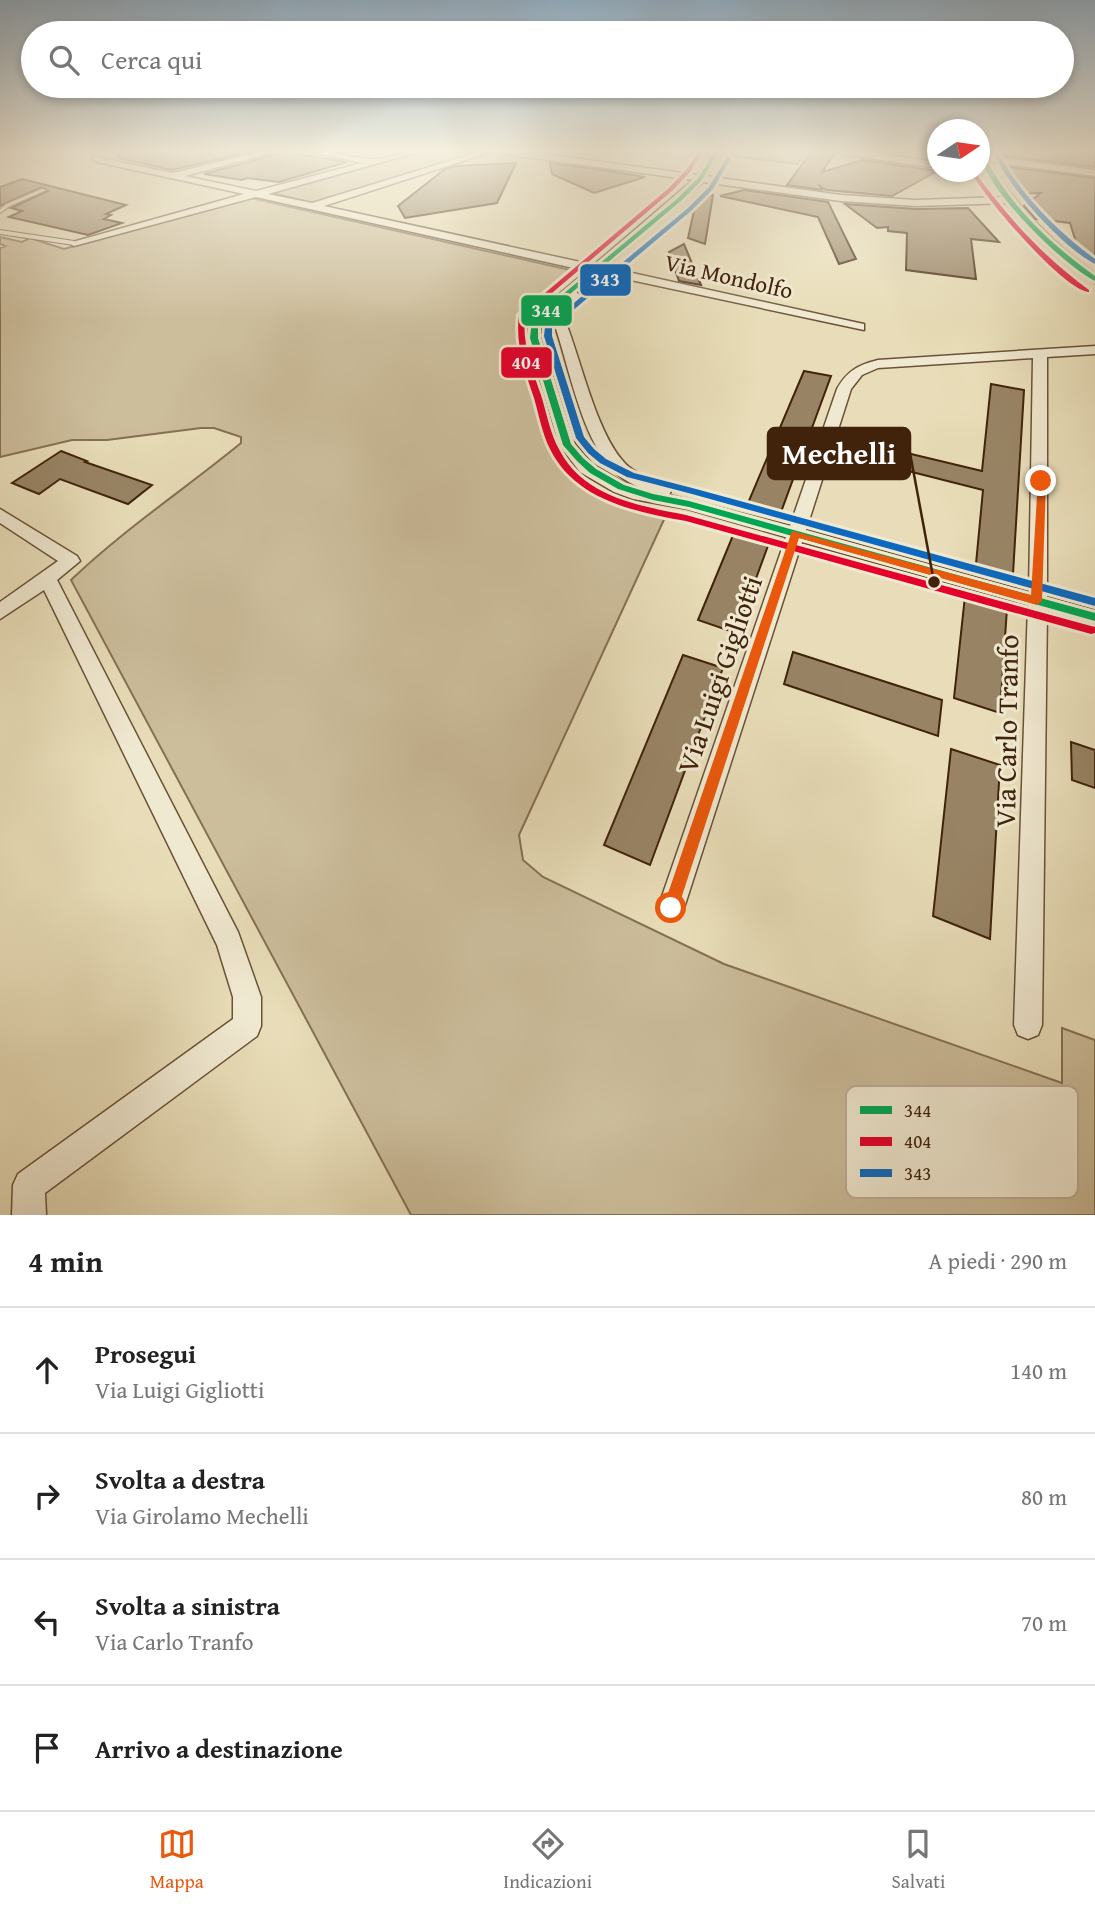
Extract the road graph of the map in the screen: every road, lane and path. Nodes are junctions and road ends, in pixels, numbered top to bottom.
1 (209, 208) edge
2 (316, 208) edge
3 (668, 208) edge
4 (1021, 208) edge
5 (0, 232) edge
6 (74, 243) joint
7 (600, 268) junction
8 (1095, 279) edge
9 (859, 327) dead end
10 (1095, 350) edge
11 (1040, 354) junction
12 (689, 503) junction
13 (0, 515) edge
14 (795, 534) junction
15 (47, 578) junction
16 (1037, 601) junction
17 (0, 612) edge
18 (1095, 617) edge
19 (671, 908) dead end
20 (1028, 1025) dead end
21 (29, 1215) edge

1 - 6 street
2 - 7 street, Via Mondolfo
3 - 7 street
4 - 8 street
5 - 6 lane
7 - 9 street, Via Mondolfo
7 - 12 street
7 - 12 street
10 - 11 street, Via Luigi Gigliotti
11 - 14 street, Via Luigi Gigliotti
11 - 16 street, Via Carlo Tranfo
12 - 14 street
13 - 15 street
14 - 16 street
14 - 19 street, Via Luigi Gigliotti
15 - 17 street
15 - 21 street
16 - 18 street
16 - 20 street, Via Carlo Tranfo

